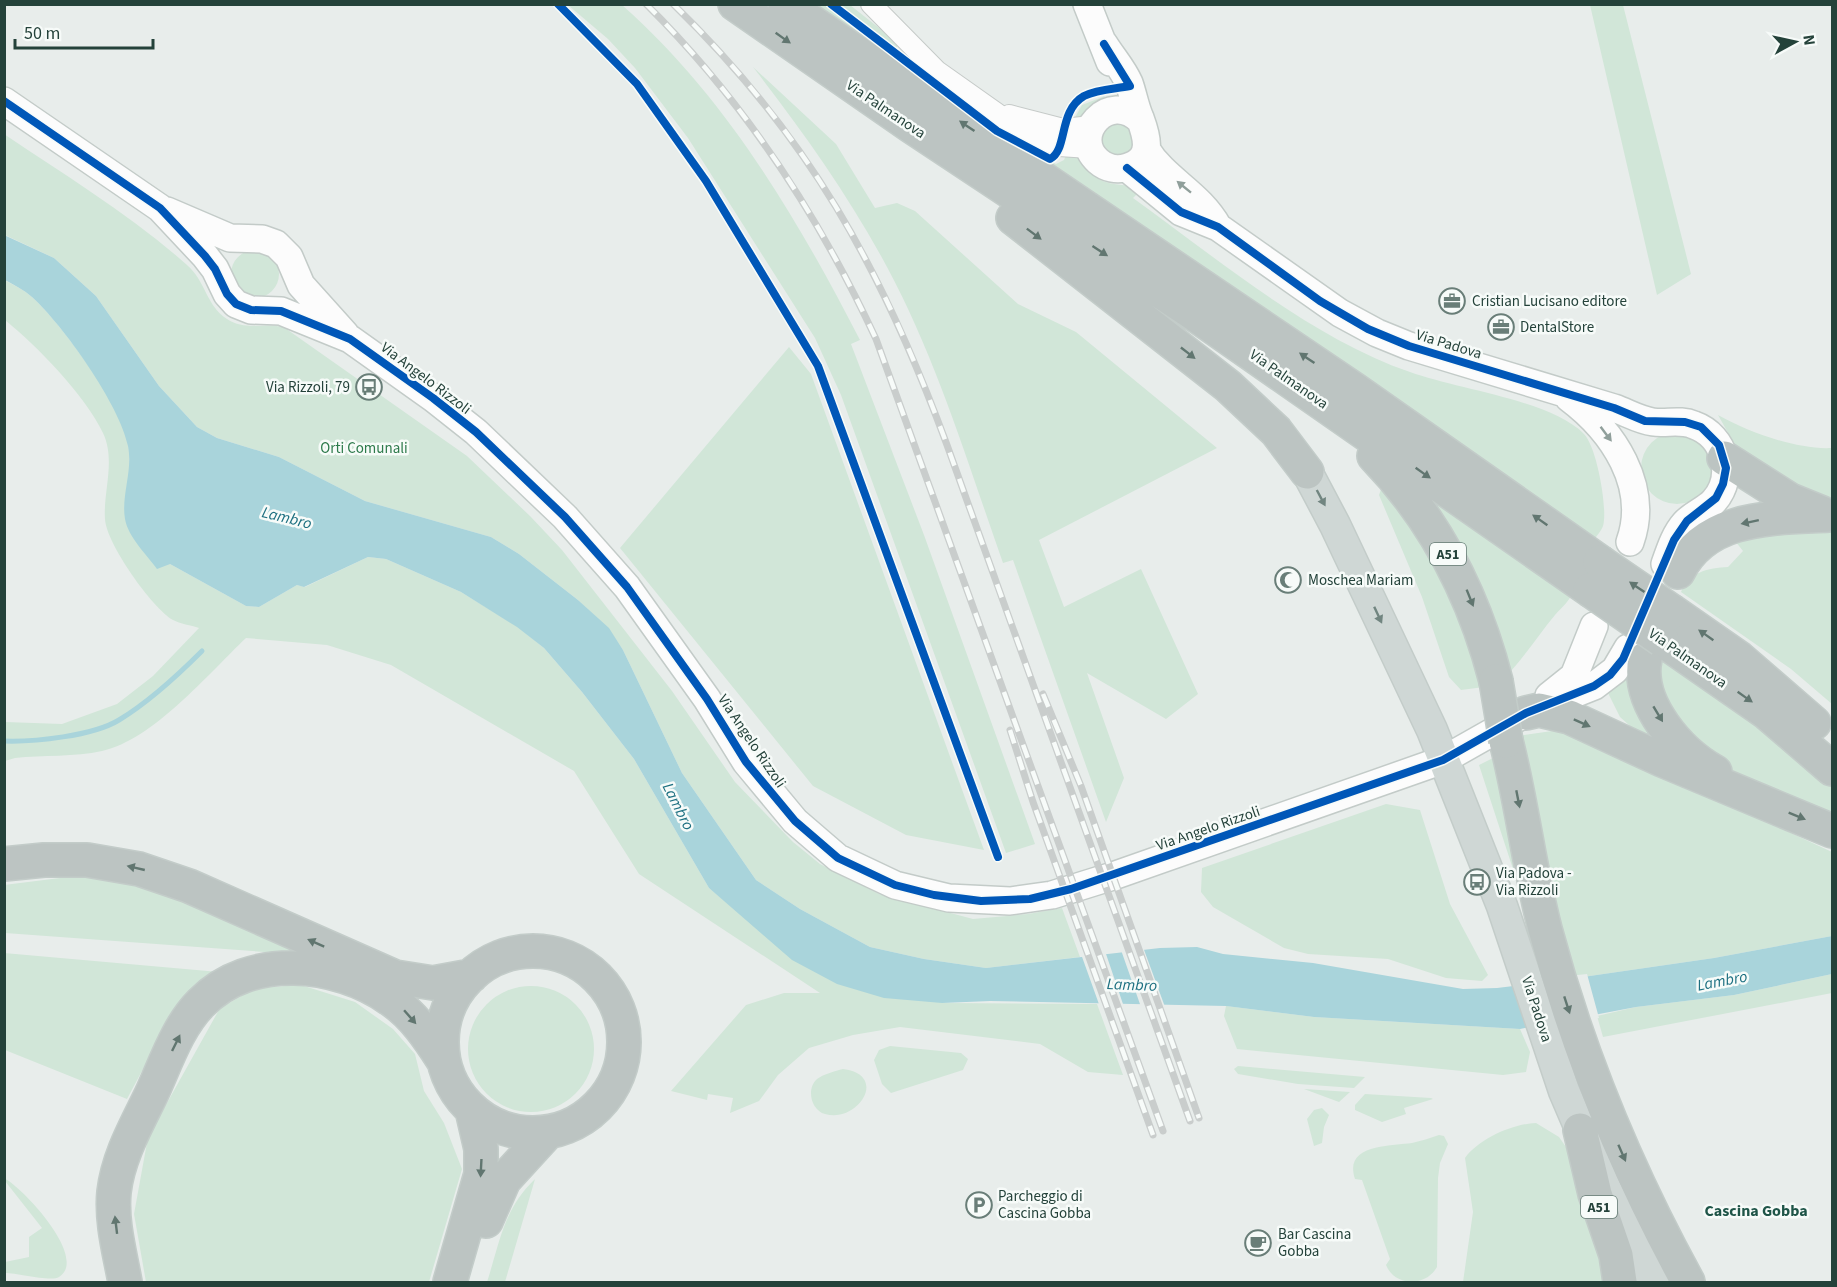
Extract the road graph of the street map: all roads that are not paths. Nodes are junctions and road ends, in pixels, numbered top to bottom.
1 (735, 4) edge
2 (785, 4) edge
3 (871, 4) edge
4 (1087, 4) edge
5 (1104, 44) junction
6 (4, 101) edge
7 (1140, 120) junction
8 (911, 126) junction
9 (1097, 129) junction
10 (1146, 149) junction
11 (1127, 168) junction
12 (160, 208) junction
13 (1218, 227) junction
14 (251, 239) junction
15 (292, 266) junction
16 (222, 285) junction
17 (263, 310) junction
18 (350, 339) junction
19 (1544, 386) junction
20 (1306, 391) junction
21 (1724, 458) junction
22 (1306, 472) joint
23 (1831, 515) edge
24 (1630, 542) dead end
25 (1583, 567) junction
26 (1671, 568) joint
27 (1594, 626) dead end
28 (1652, 640) junction
29 (1739, 658) junction
30 (1833, 722) edge
31 (1518, 724) junction
32 (1833, 740) edge
33 (1443, 760) junction
34 (1833, 769) edge
35 (1762, 802) junction
36 (1833, 831) edge
37 (4, 864) edge
38 (1541, 971) junction
39 (471, 976) junction
40 (1564, 1043) junction
41 (443, 1060) junction
42 (472, 1110) junction
43 (1580, 1130) junction
44 (547, 1133) junction
45 (125, 1282) edge
46 (450, 1282) edge
47 (467, 1282) edge
48 (1620, 1282) edge
49 (1654, 1282) edge
50 (1688, 1282) edge

1 -> 8 highway, Via Palmanova
25 -> 2 highway, Via Palmanova
3 - 9 street
4 - 5 street, Via Padova
5 - 7 street, Via Padova
5 - 9 street, Via Padova
6 - 12 street, Via Angelo Rizzoli
7 - 9 street
7 - 10 street, Via Padova
8 -> 20 highway, Via Palmanova
8 -> 22 highway
9 - 11 street
10 - 11 street
13 -> 10 street, Via Padova
11 - 13 street, Via Padova
12 - 14 street, Via Angelo Rizzoli
12 - 16 street, Via Angelo Rizzoli
13 - 19 street, Via Padova
14 - 15 street, Via Angelo Rizzoli
14 - 16 street
15 - 17 street
15 - 18 street, Via Angelo Rizzoli
16 - 17 street, Via Angelo Rizzoli
17 - 18 street, Via Angelo Rizzoli
18 - 33 street, Via Angelo Rizzoli
19 - 21 street, Via Padova
19 -> 24 street, Via Padova
20 -> 25 highway, Via Palmanova
20 -> 31 highway, A51, bridge
21 - 23 highway
21 - 26 street
22 -> 33 main road, Via Padova
23 -> 26 highway
25 - 28 highway, Via Palmanova, bridge
27 - 31 street, Via Angelo Rizzoli
29 -> 28 highway, Via Palmanova
28 - 31 street, Via Angelo Rizzoli
28 -> 34 highway, Via Palmanova
28 -> 35 highway
29 - 30 highway
29 - 32 highway, Via Palmanova
31 - 33 street, Via Angelo Rizzoli
31 -> 35 highway
31 -> 38 highway, A51
33 - 38 main road, Via Padova
35 -> 36 highway
39 -> 37 highway
38 - 40 highway
39 - 41 highway
39 - 44 highway
40 - 43 main road, Via Padova
40 -> 50 highway
41 - 42 highway
45 -> 41 highway
42 - 44 highway
42 -> 46 highway
43 - 48 highway, A51
43 - 49 main road, Via Padova
44 - 47 highway

